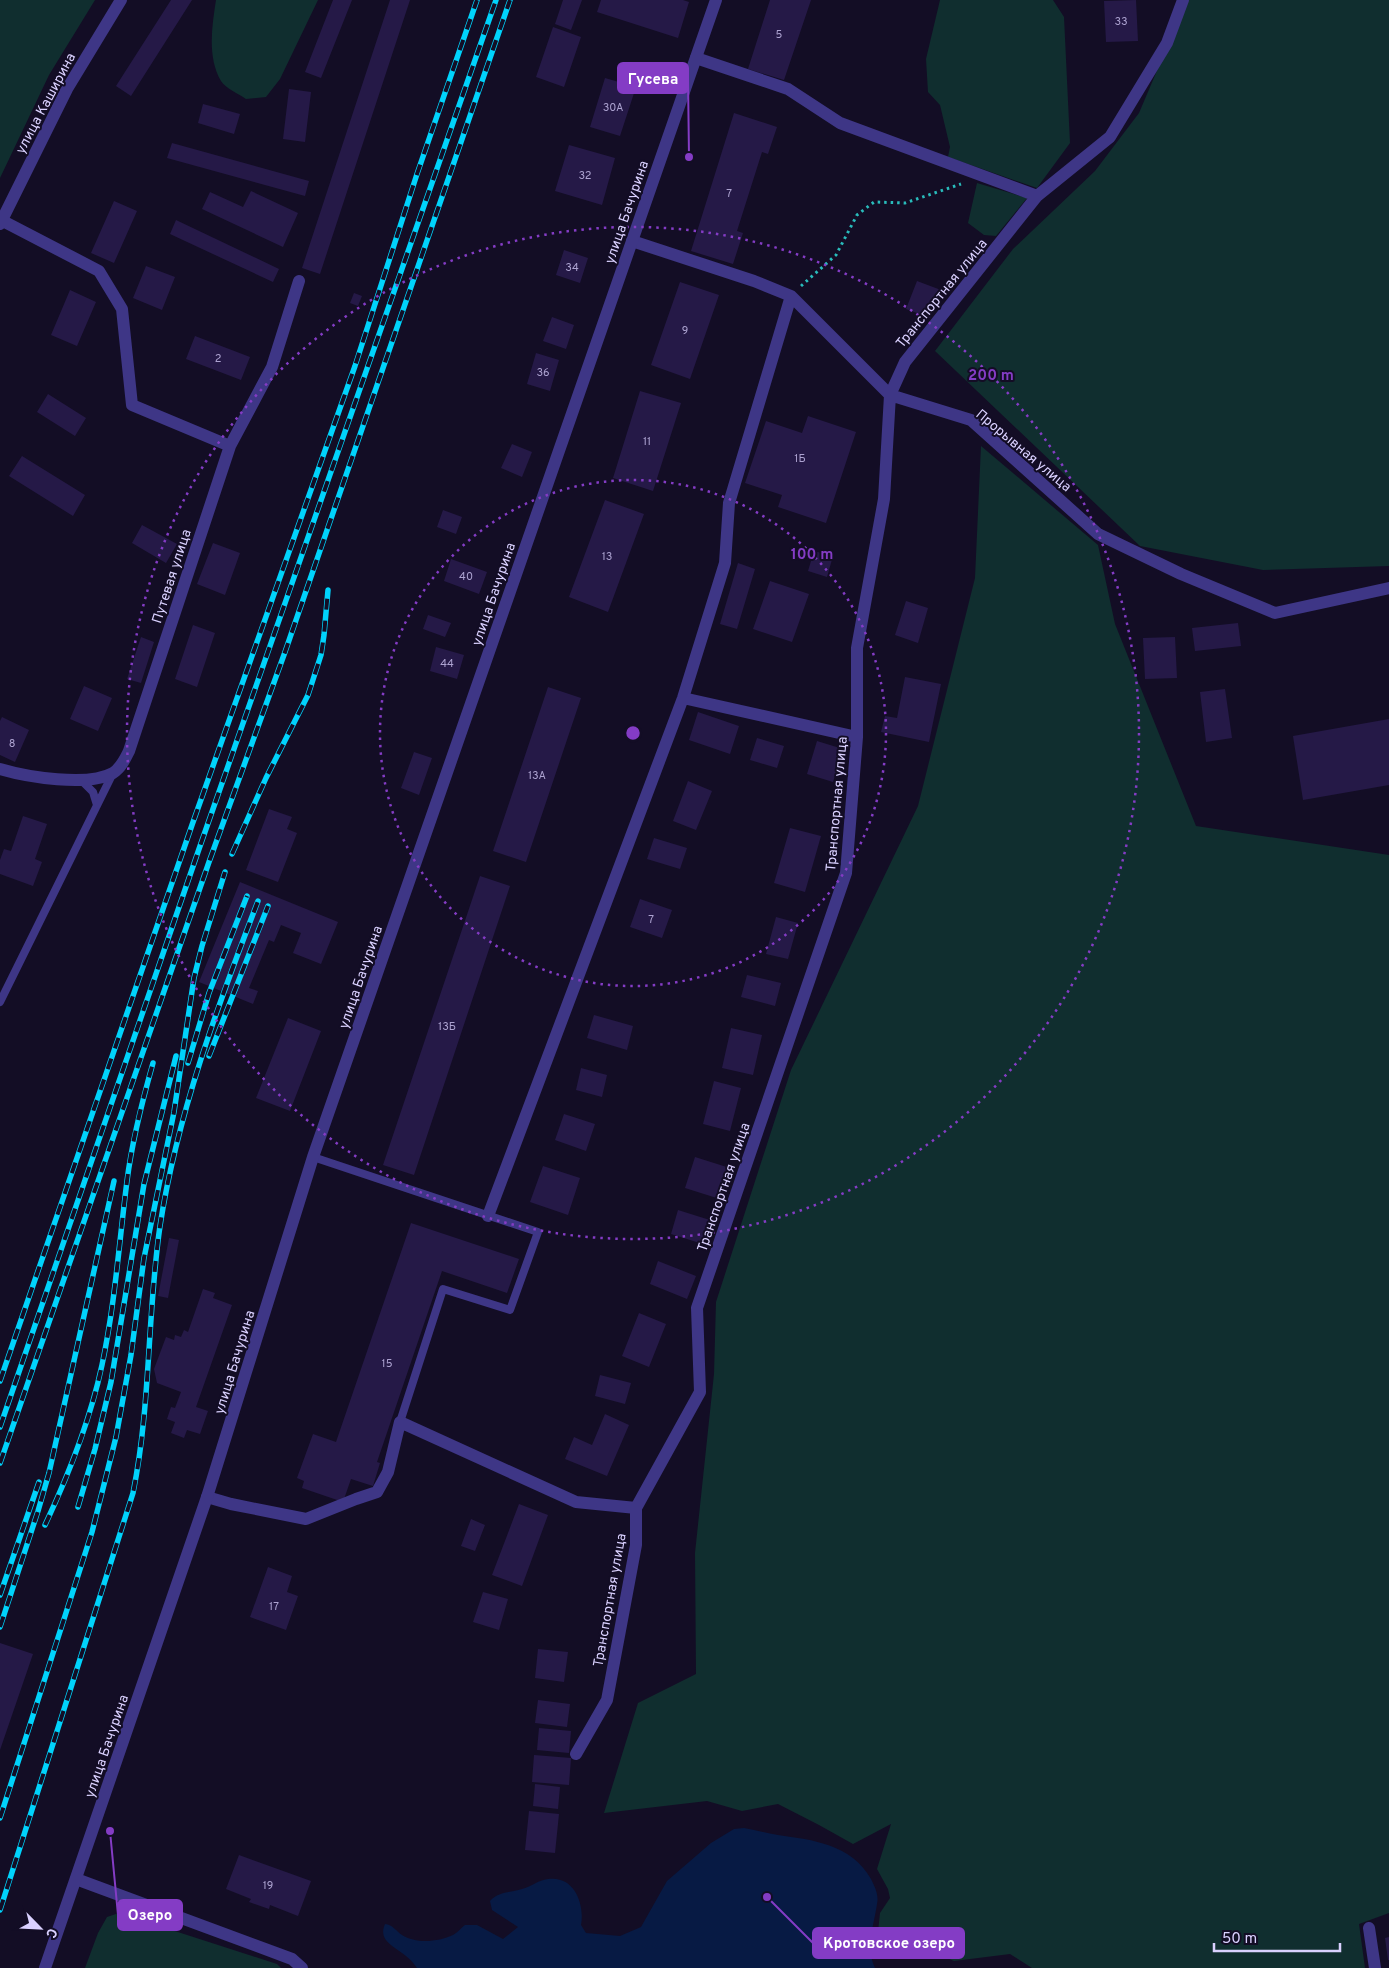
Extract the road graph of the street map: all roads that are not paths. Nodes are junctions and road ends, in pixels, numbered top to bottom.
1 (122, 0) edge
2 (716, 0) edge
3 (1183, 0) edge
4 (696, 58) junction
5 (1037, 196) junction
6 (1, 222) edge
7 (632, 241) junction
8 (299, 281) dead end
9 (791, 296) junction
10 (890, 395) junction
11 (230, 446) junction
12 (1389, 588) edge
13 (683, 698) junction
14 (857, 737) junction
15 (0, 769) edge
16 (113, 772) junction
17 (81, 780) junction
18 (97, 805) junction
19 (0, 1002) edge
20 (313, 1157) junction
21 (488, 1216) junction
22 (400, 1422) junction
23 (207, 1497) junction
24 (636, 1508) junction
25 (576, 1754) dead end
26 (76, 1879) junction
27 (1369, 1928) dead end
28 (45, 1968) edge
29 (302, 1968) edge
30 (1375, 1968) edge

1 - 6 street, улица Каширина
2 - 4 street, улица Бачурина
3 - 5 street, Транспортная улица
4 - 5 street
4 - 7 street, улица Бачурина
5 - 10 street, Транспортная улица
6 - 11 street
7 - 9 street, Прорывная улица
7 - 20 street, улица Бачурина
8 - 11 street, Путевая улица
9 - 10 street, Прорывная улица
9 - 13 street
10 - 12 street, Прорывная улица
10 - 14 street, Транспортная улица
11 - 16 street, Путевая улица
13 - 14 street
13 - 21 street
14 - 24 street, Транспортная улица
15 - 17 street
16 - 17 street
16 - 18 lane
17 - 18 lane
18 - 19 lane
20 - 21 lane
20 - 23 street, улица Бачурина
21 - 22 lane
22 - 23 street
22 - 24 street
23 - 26 street, улица Бачурина
24 - 25 street, Транспортная улица
26 - 28 street, улица Бачурина
26 - 29 street
27 - 30 street

